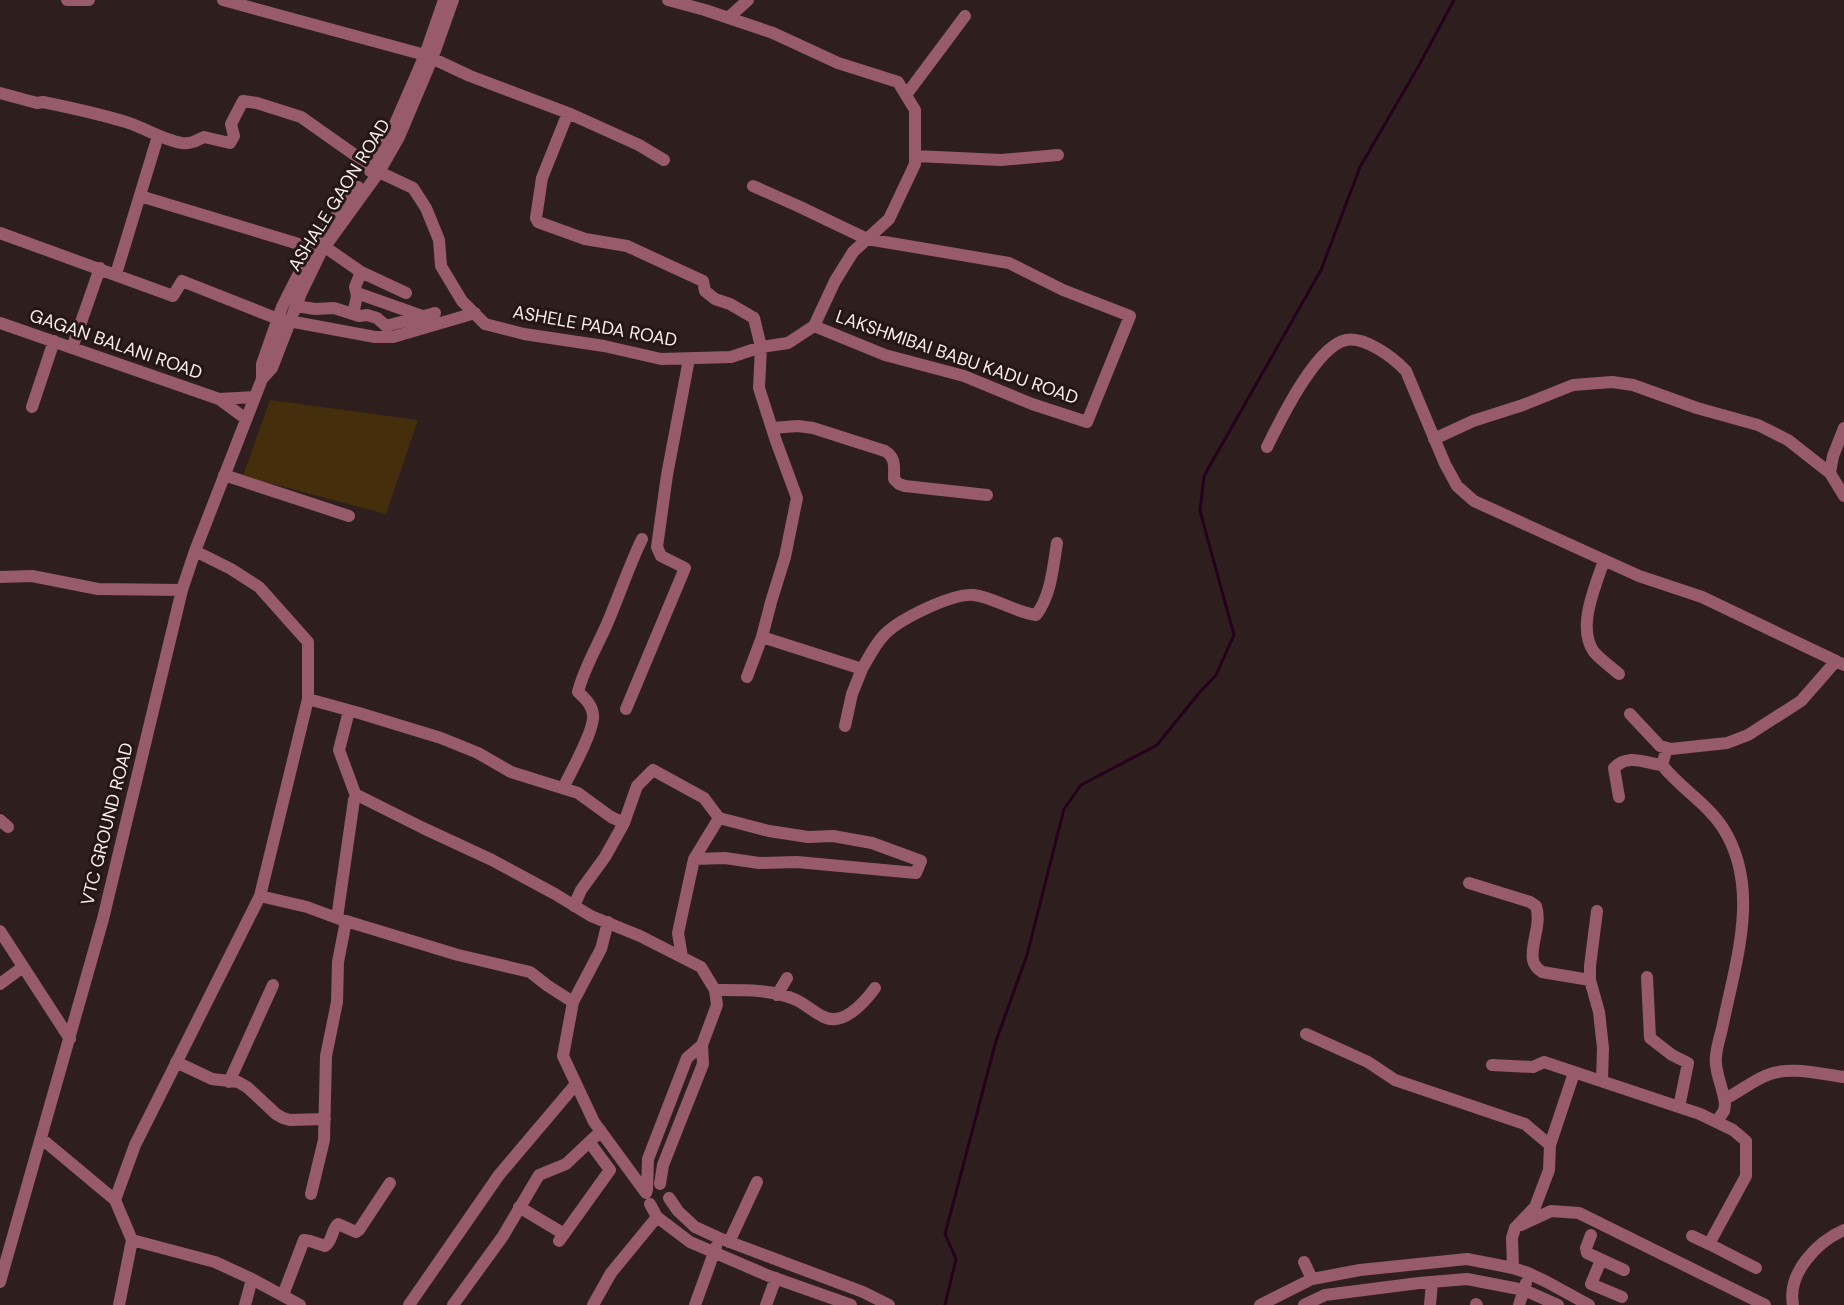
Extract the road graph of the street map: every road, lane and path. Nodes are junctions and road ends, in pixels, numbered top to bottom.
1 (67, 0) edge
2 (89, 0) edge
3 (223, 0) edge
4 (444, 0) edge
5 (453, 0) edge
6 (668, 0) edge
7 (748, 0) edge
8 (965, 16) dead end
9 (728, 18) junction
10 (428, 57) junction
11 (0, 93) edge
12 (906, 95) junction
13 (568, 113) junction
14 (158, 136) junction
15 (1058, 155) dead end
16 (915, 156) junction
17 (664, 160) dead end
18 (376, 170) junction
19 (753, 186) dead end
20 (140, 196) junction
21 (0, 233) edge
22 (867, 239) junction
23 (325, 247) junction
24 (312, 248) junction
25 (100, 268) junction
26 (362, 272) junction
27 (116, 274) junction
28 (357, 293) junction
29 (406, 293) dead end
30 (296, 306) junction
31 (475, 313) junction
32 (353, 314) junction
33 (284, 320) junction
34 (0, 323) edge
35 (814, 326) junction
36 (54, 341) junction
37 (761, 347) junction
38 (72, 348) junction
39 (689, 359) junction
40 (262, 379) joint
41 (255, 397) junction
42 (219, 399) junction
43 (32, 407) dead end
44 (246, 419) junction
45 (772, 428) junction
46 (1844, 428) edge
47 (1434, 439) junction
48 (1267, 447) dead end
49 (1830, 474) junction
50 (224, 475) junction
51 (987, 495) dead end
52 (1844, 496) edge
53 (349, 516) dead end
54 (642, 538) dead end
55 (1057, 543) dead end
56 (195, 551) junction
57 (1604, 560) junction
58 (0, 577) edge
59 (182, 590) junction
60 (762, 637) junction
61 (1840, 663) edge
62 (862, 669) junction
63 (1619, 674) dead end
64 (747, 677) dead end
65 (308, 699) junction
66 (626, 709) dead end
67 (349, 711) junction
68 (1630, 714) dead end
69 (845, 726) dead end
70 (1667, 748) junction
71 (1662, 765) junction
72 (563, 788) junction
73 (356, 796) junction
74 (1619, 798) dead end
75 (719, 818) junction
76 (624, 823) junction
77 (694, 859) junction
78 (1469, 883) dead end
79 (260, 896) junction
80 (574, 906) junction
81 (1597, 911) dead end
82 (342, 920) junction
83 (608, 922) junction
84 (0, 931) edge
85 (682, 957) junction
86 (24, 967) junction
87 (1647, 977) dead end
88 (787, 978) dead end
89 (1590, 980) junction
90 (0, 984) edge
91 (273, 985) dead end
92 (875, 988) dead end
93 (715, 990) junction
94 (777, 995) junction
95 (573, 1002) junction
96 (1306, 1034) dead end
97 (70, 1039) junction
98 (702, 1045) junction
99 (177, 1062) junction
100 (1492, 1065) dead end
101 (1574, 1073) junction
102 (1844, 1077) edge
103 (1602, 1080) junction
104 (229, 1082) junction
105 (576, 1084) junction
106 (1725, 1099) junction
107 (1679, 1107) junction
108 (325, 1119) junction
109 (1717, 1121) junction
110 (601, 1131) junction
111 (42, 1139) junction
112 (590, 1143) junction
113 (1550, 1144) junction
114 (757, 1182) dead end
115 (390, 1183) dead end
116 (660, 1184) junction
117 (311, 1194) dead end
118 (648, 1196) junction
119 (669, 1198) junction
120 (115, 1200) junction
121 (519, 1207) junction
122 (657, 1217) junction
123 (1515, 1228) junction
124 (1844, 1230) edge
125 (1591, 1235) dead end
126 (1692, 1236) dead end
127 (132, 1240) junction
128 (724, 1240) junction
129 (1709, 1244) junction
130 (713, 1254) junction
131 (775, 1260) junction
132 (1600, 1260) junction
133 (1305, 1262) dead end
134 (1417, 1263) junction
135 (1513, 1268) junction
136 (1756, 1268) dead end
137 (1360, 1270) junction
138 (1624, 1270) dead end
139 (1528, 1273) junction
140 (1, 1274) edge
141 (772, 1277) junction
142 (252, 1279) junction
143 (1312, 1279) junction
144 (1432, 1282) junction
145 (1419, 1283) junction
146 (1600, 1288) junction
147 (1364, 1289) junction
148 (1524, 1290) junction
149 (284, 1295) junction
150 (1622, 1297) dead end
151 (413, 1304) edge
152 (119, 1305) edge
153 (245, 1305) edge
154 (300, 1305) edge
155 (453, 1305) edge
156 (593, 1305) edge
157 (695, 1305) edge
158 (766, 1305) edge
159 (851, 1305) edge
160 (889, 1305) edge
161 (1260, 1305) edge
162 (1304, 1305) edge
163 (1430, 1305) edge
164 (1519, 1305) edge
165 (1558, 1305) edge
166 (1591, 1305) edge
167 (1765, 1305) edge
168 (1793, 1305) edge

1 - 2 street
3 - 10 street
4 - 10 street, ASHALE GAON ROAD
5 - 10 street, ASHALE GAON ROAD
6 - 9 street
7 - 9 street
8 - 12 street
9 - 12 street
10 - 13 street
10 - 18 street, ASHALE GAON ROAD
11 - 14 street
12 - 16 street, LAKSHMIBAI BABU KADU ROAD
13 - 17 street
13 - 37 street
14 - 18 street, ASHELE PADA ROAD
14 - 20 street
15 - 16 street
16 - 22 street, LAKSHMIBAI BABU KADU ROAD
18 - 23 street, ASHALE GAON ROAD
18 - 24 street, ASHALE GAON ROAD
18 - 31 street, ASHELE PADA ROAD
19 - 22 street
20 - 24 street
20 - 27 street
21 - 25 street
22 - 35 street, LAKSHMIBAI BABU KADU ROAD
22 - 35 street, LAKSHMIBAI BABU KADU ROAD
23 - 26 street
23 - 30 street, ASHALE GAON ROAD
24 - 33 street, ASHALE GAON ROAD
25 - 27 street
25 - 38 street
26 - 28 street
26 - 29 street
27 - 33 street
28 - 32 street
28 - 32 street
30 - 32 street
30 - 33 street, ASHALE GAON ROAD
31 - 33 street
31 - 39 street, ASHELE PADA ROAD
33 - 40 street, ASHALE GAON ROAD
34 - 36 street, GAGAN BALANI ROAD
35 - 37 street, ASHELE PADA ROAD
36 - 38 street, GAGAN BALANI ROAD
36 - 43 street
37 - 39 street, ASHELE PADA ROAD
37 - 45 street
38 - 42 street, GAGAN BALANI ROAD
39 - 66 street
40 - 41 street, VTC GROUND ROAD
41 - 42 street, GAGAN BALANI ROAD
41 - 44 street, VTC GROUND ROAD
42 - 44 street, GAGAN BALANI ROAD
44 - 50 street, VTC GROUND ROAD
45 - 51 street
45 - 60 street
46 - 49 street
47 - 48 street
47 - 49 street
47 - 57 street
49 - 52 street
50 - 53 street
50 - 56 street, VTC GROUND ROAD
54 - 72 street
55 - 62 street
56 - 59 street, VTC GROUND ROAD
56 - 65 street
57 - 61 street
57 - 63 street
58 - 59 street
59 - 97 street, VTC GROUND ROAD
60 - 62 street
60 - 64 street
61 - 70 street
62 - 69 street
65 - 67 street
65 - 79 street
67 - 72 street
67 - 73 street
68 - 70 street
70 - 71 street
71 - 74 street
71 - 106 street
72 - 76 street
73 - 80 street
73 - 82 street
75 - 76 street
75 - 77 street
75 - 77 street
76 - 80 street
77 - 85 street
78 - 89 street
79 - 82 street
79 - 99 street
80 - 83 street
81 - 89 street
82 - 95 street
82 - 108 street
83 - 85 street
83 - 95 street
84 - 86 street
85 - 93 street
86 - 90 street
86 - 97 street
87 - 107 street
88 - 94 street
89 - 103 street
91 - 104 street
92 - 94 street
93 - 94 street
93 - 98 street
95 - 105 street
96 - 113 street
97 - 111 street, VTC GROUND ROAD
98 - 116 street
98 - 118 street
99 - 104 street
99 - 120 street
100 - 101 street
101 - 103 street
101 - 113 street
102 - 106 street
103 - 107 street
104 - 108 street
105 - 110 street
105 - 151 street
106 - 109 street
107 - 109 street
108 - 117 street
109 - 129 street
110 - 112 street
110 - 118 street
111 - 120 street
111 - 140 street, VTC GROUND ROAD
112 - 121 street
112 - 121 street
113 - 123 street
114 - 128 street
115 - 149 street
116 - 118 street
116 - 119 street
118 - 119 street
118 - 122 street
119 - 128 street
120 - 127 street
121 - 155 street
122 - 130 street
122 - 156 street
123 - 135 street
123 - 167 street
124 - 168 street
125 - 132 street
126 - 129 street
127 - 142 street
127 - 152 street
128 - 130 street
128 - 131 street
129 - 136 street
130 - 141 street
130 - 157 street
131 - 141 street
131 - 160 street
132 - 138 street
132 - 146 street
133 - 143 street
134 - 135 street
134 - 137 street
134 - 145 street
135 - 139 street
137 - 143 street
137 - 147 street
139 - 148 street
139 - 166 street
141 - 158 street
141 - 159 street
142 - 149 street
142 - 153 street
143 - 161 street
144 - 145 street
144 - 148 street
144 - 163 street
145 - 147 street
146 - 150 street
146 - 166 street
147 - 162 street
148 - 164 street
148 - 165 street
149 - 154 street

